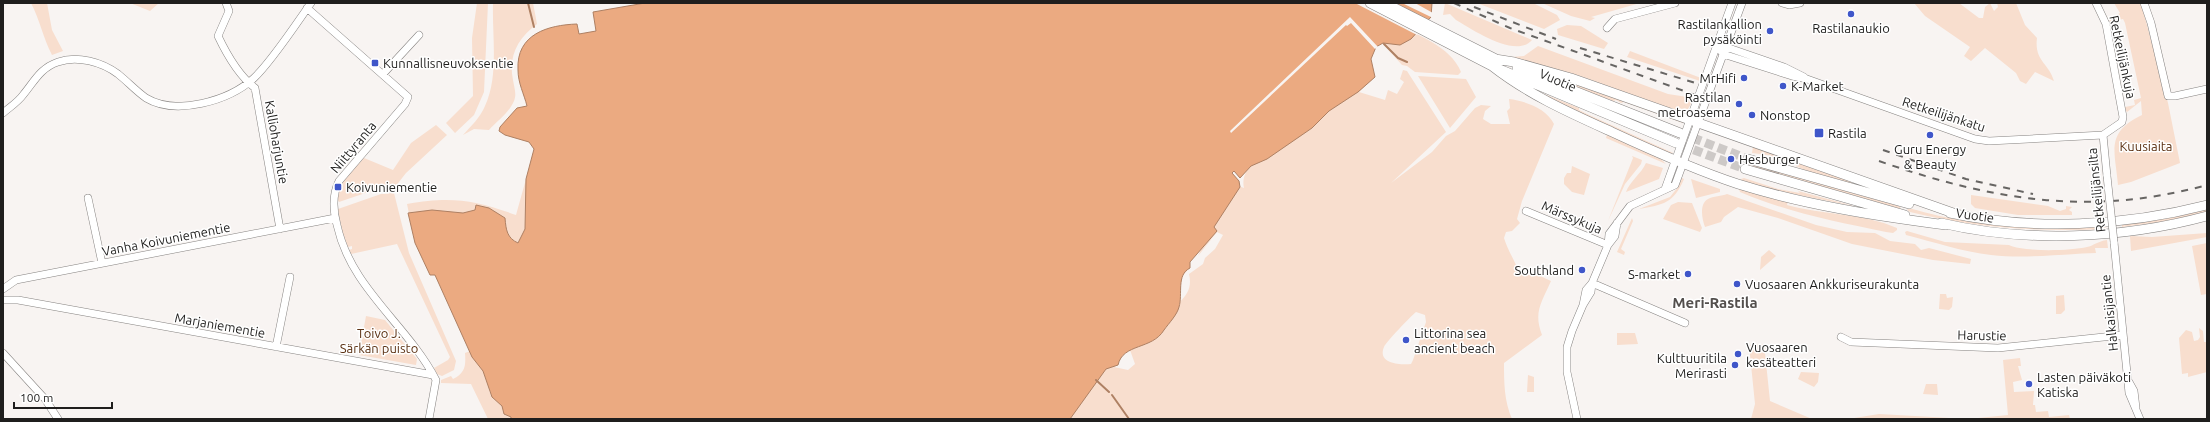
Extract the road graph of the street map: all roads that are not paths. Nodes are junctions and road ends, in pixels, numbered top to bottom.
1 (226, 3) edge
2 (1370, 3) edge
3 (1385, 3) edge
4 (1675, 3) edge
5 (1732, 3) edge
6 (1742, 3) edge
7 (1782, 3) edge
8 (1800, 3) edge
9 (2096, 3) edge
10 (2144, 3) edge
11 (309, 6) edge
12 (1607, 28) dead end
13 (1434, 32) junction
14 (419, 35) dead end
15 (1717, 46) junction
16 (1724, 50) junction
17 (1494, 63) junction
18 (383, 74) junction
19 (248, 83) junction
20 (2207, 89) edge
21 (3, 113) edge
22 (1694, 121) junction
23 (1680, 133) tunnel mouth
24 (2103, 135) junction
25 (1676, 143) tunnel mouth
26 (1748, 159) tunnel mouth
27 (1680, 162) junction
28 (1744, 169) tunnel mouth
29 (88, 198) dead end
30 (2207, 205) edge
31 (1526, 211) dead end
32 (1956, 214) junction
33 (2207, 216) edge
34 (335, 218) junction
35 (1946, 224) junction
36 (280, 229) junction
37 (2114, 242) joint
38 (1608, 245) junction
39 (102, 263) junction
40 (290, 277) dead end
41 (1592, 283) junction
42 (3, 288) edge
43 (3, 300) edge
44 (1685, 323) dead end
45 (2123, 336) junction
46 (1841, 337) dead end
47 (276, 347) junction
48 (3, 353) edge
49 (433, 374) junction
50 (58, 419) edge
51 (429, 419) edge
52 (1577, 419) edge
53 (2140, 419) edge

1 - 19 street, Kallioharjuntie
2 - 13 main road
3 - 13 main road
4 - 12 street
5 - 15 street
6 - 16 street
7 - 8 street
9 - 24 street, Retkeilijänkuja
10 - 20 street
11 - 18 street, Niittyranta
11 - 19 street
13 - 17 main road, Vuotie
14 - 18 street
15 - 16 street
15 - 22 street
16 - 22 street
16 - 24 street, Retkeilijänkatu
17 - 22 main road
17 - 23 main road, Vuotie
17 - 25 main road, Vuotie
17 - 27 main road
18 - 34 street, Niittyranta
19 - 21 street
19 - 36 street, Kallioharjuntie
22 - 27 street
22 - 32 main road
24 - 37 street, Retkeilijänsilta, bridge
26 - 32 main road, Vuotie
27 - 35 main road
27 - 38 street
28 - 35 main road, Vuotie
29 - 39 street
30 - 32 main road, Vuotie
31 - 38 street, Märssykuja
33 - 35 main road, Vuotie
34 - 36 street, Vanha Koivuniementie
34 - 49 street, Niittyranta
36 - 39 street, Vanha Koivuniementie
37 - 45 street, Halkaisijantie
38 - 41 street
39 - 42 street, Vanha Koivuniementie
40 - 47 street
41 - 44 street
41 - 52 street
43 - 47 street, Marjaniementie
45 - 46 street, Harustie
45 - 53 street, Halkaisijantie
47 - 49 street, Marjaniementie
48 - 50 street
49 - 51 street

